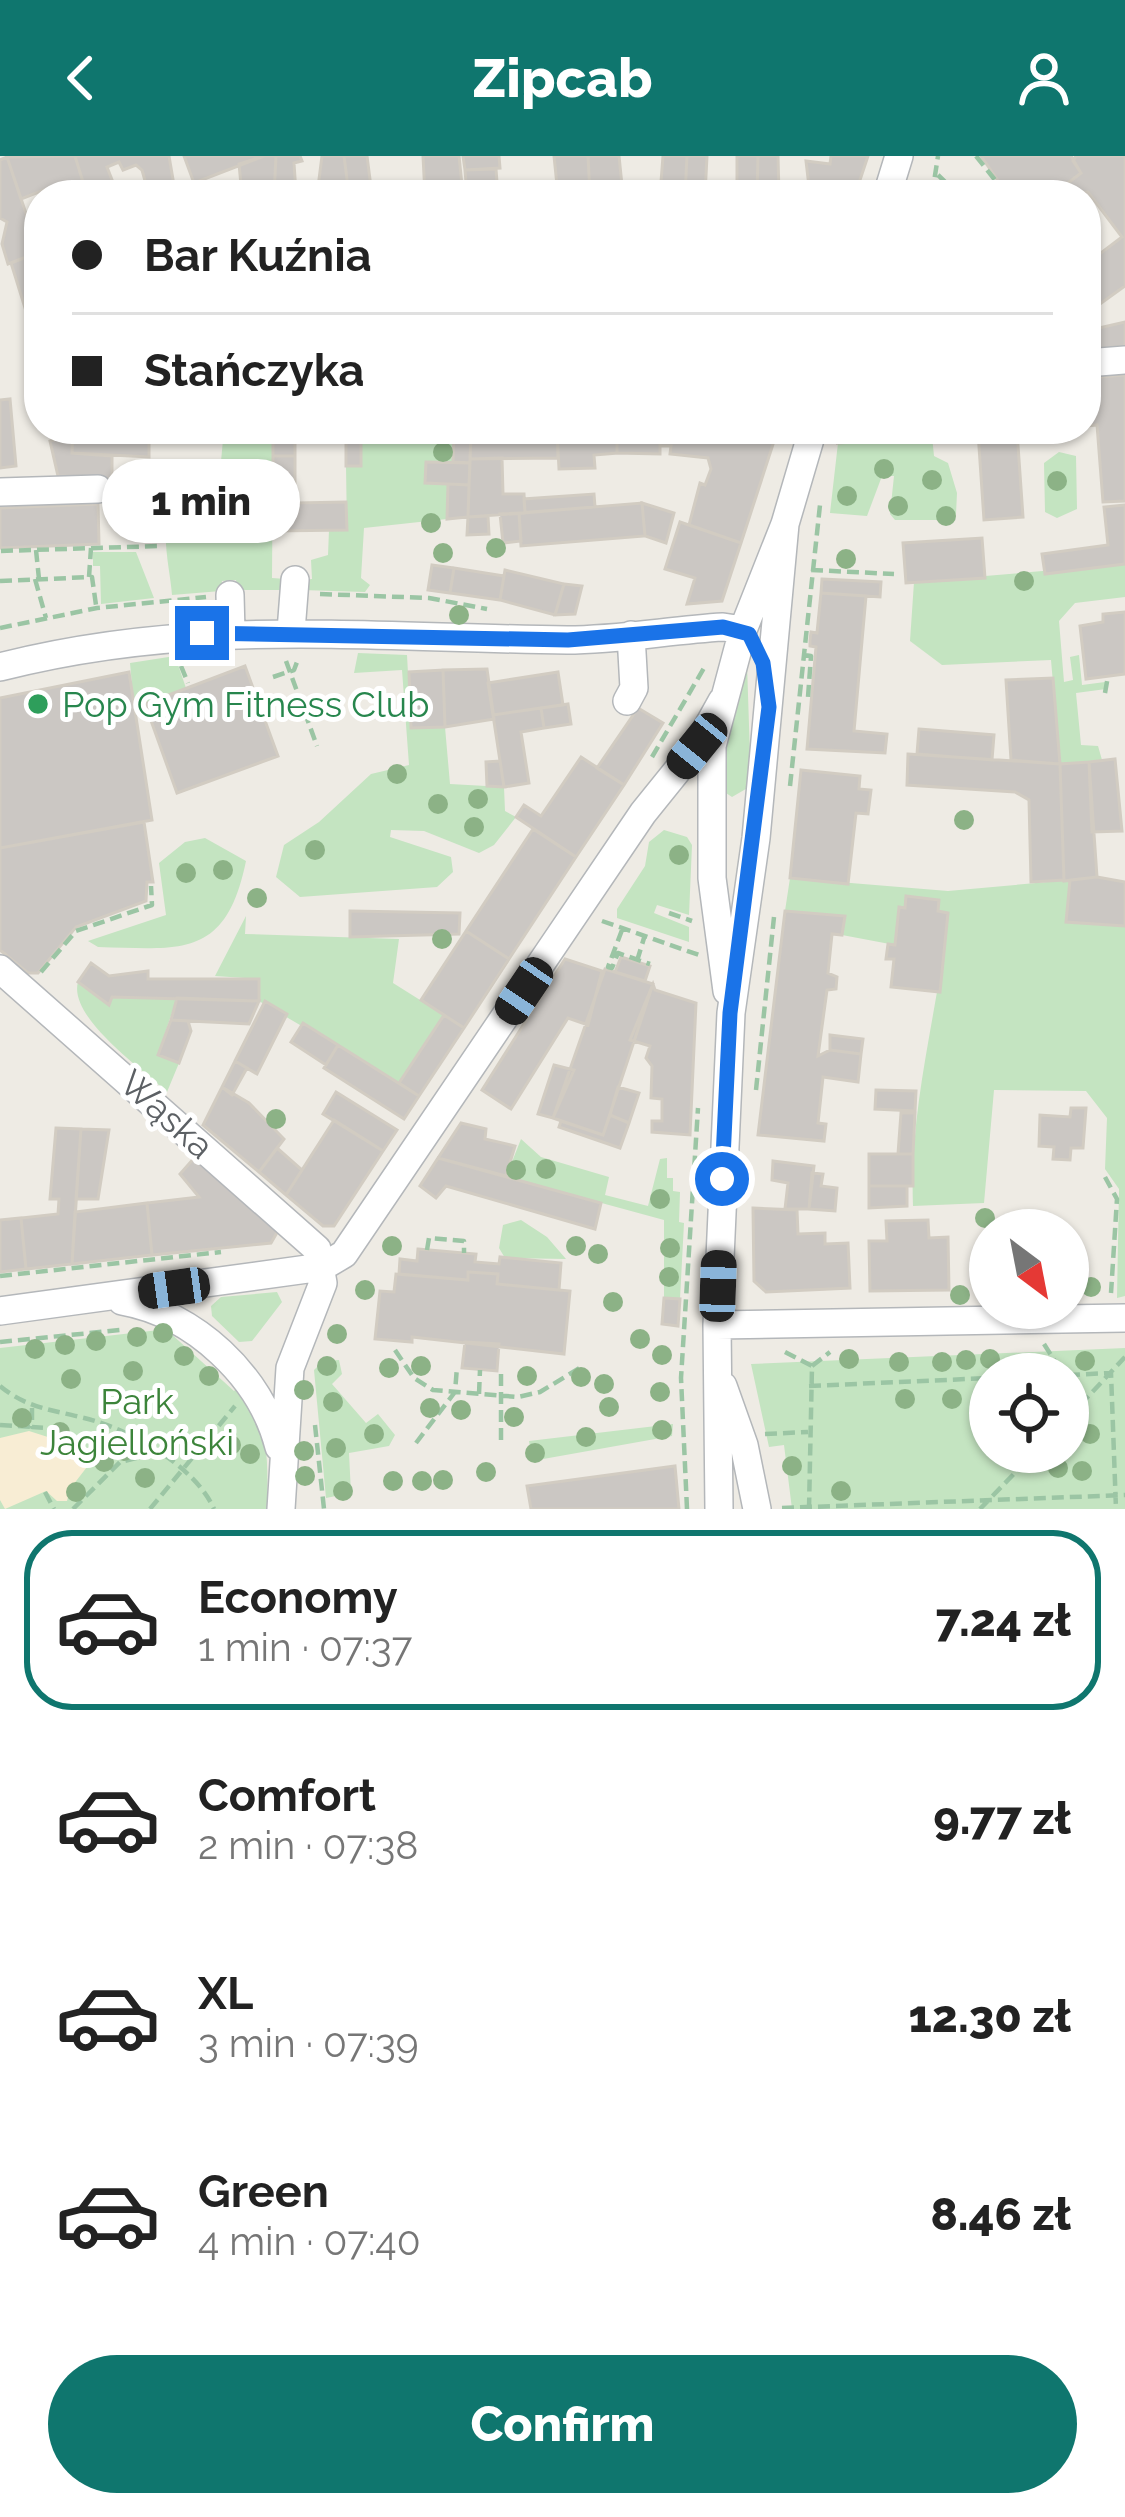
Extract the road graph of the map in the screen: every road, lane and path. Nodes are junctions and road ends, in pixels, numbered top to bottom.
1 (938, 156) edge
2 (976, 156) edge
3 (938, 175) junction
4 (936, 180) edge
5 (943, 180) edge
6 (994, 180) edge
7 (809, 444) edge
8 (98, 489) dead end
9 (0, 492) edge
10 (820, 504) dead end
11 (785, 524) junction
12 (160, 546) dead end
13 (92, 548) junction
14 (36, 550) junction
15 (1, 551) edge
16 (812, 570) junction
17 (894, 574) dead end
18 (89, 577) junction
19 (37, 579) junction
20 (0, 581) edge
21 (294, 587) joint
22 (230, 595) joint
23 (398, 596) dead end
24 (97, 608) junction
25 (46, 618) junction
26 (0, 628) edge
27 (743, 630) junction
28 (231, 632) junction
29 (631, 635) junction
30 (292, 642) junction
31 (176, 654) dead end
32 (0, 667) edge
33 (290, 671) junction
34 (1108, 676) dead end
35 (273, 677) dead end
36 (188, 683) dead end
37 (1106, 693) dead end
38 (627, 700) dead end
39 (722, 701) junction
40 (769, 707) junction
41 (317, 746) dead end
42 (710, 766) junction
43 (760, 790) junction
44 (788, 803) dead end
45 (151, 886) dead end
46 (776, 905) dead end
47 (669, 913) dead end
48 (602, 921) dead end
49 (703, 924) dead end
50 (622, 930) junction
51 (644, 938) junction
52 (704, 940) dead end
53 (705, 957) junction
54 (637, 960) junction
55 (650, 964) dead end
56 (0, 969) edge
57 (706, 969) dead end
58 (26, 990) junction
59 (730, 1013) junction
60 (700, 1090) dead end
61 (755, 1102) dead end
62 (1105, 1177) dead end
63 (231, 1250) dead end
64 (427, 1250) dead end
65 (464, 1253) dead end
66 (322, 1267) junction
67 (265, 1275) junction
68 (0, 1276) edge
69 (214, 1282) junction
70 (94, 1299) junction
71 (0, 1311) edge
72 (1117, 1320) edge
73 (304, 1325) junction
74 (717, 1325) junction
75 (135, 1328) dead end
76 (197, 1332) junction
77 (0, 1342) edge
78 (1044, 1344) dead end
79 (395, 1350) dead end
80 (783, 1351) dead end
81 (1050, 1353) edge
82 (292, 1354) junction
83 (223, 1355) junction
84 (1125, 1357) edge
85 (716, 1359) junction
86 (583, 1366) dead end
87 (457, 1367) dead end
88 (480, 1370) dead end
89 (502, 1370) dead end
90 (1111, 1373) junction
91 (1089, 1374) edge
92 (969, 1379) edge
93 (0, 1386) edge
94 (808, 1386) junction
95 (249, 1388) junction
96 (455, 1392) junction
97 (479, 1394) junction
98 (499, 1396) junction
99 (1089, 1396) edge
100 (32, 1408) junction
101 (315, 1422) dead end
102 (0, 1425) edge
103 (32, 1427) junction
104 (809, 1432) junction
105 (765, 1434) dead end
106 (55, 1436) dead end
107 (501, 1440) dead end
108 (416, 1443) dead end
109 (157, 1453) junction
110 (281, 1460) junction
111 (182, 1470) junction
112 (1015, 1473) edge
113 (45, 1492) dead end
114 (1121, 1496) edge
115 (987, 1502) junction
116 (955, 1503) junction
117 (777, 1508) edge
118 (809, 1508) edge
119 (54, 1509) edge
120 (73, 1509) edge
121 (150, 1509) edge
122 (214, 1509) edge
123 (281, 1509) edge
124 (324, 1509) edge
125 (687, 1509) edge
126 (719, 1509) edge
127 (757, 1509) edge
128 (971, 1509) edge
129 (980, 1509) edge
130 (1116, 1509) edge

1 - 3 path
2 - 6 path
3 - 4 path
3 - 5 path
7 - 11 street
8 - 9 street
10 - 16 path
11 - 27 street
11 - 40 street
12 - 13 path
13 - 14 path
13 - 18 path
14 - 15 path
14 - 19 path
16 - 17 path
16 - 44 path
18 - 19 path
18 - 24 path
19 - 20 path
19 - 25 path
21 - 23 path
21 - 30 street
22 - 24 path
22 - 28 street
24 - 25 path
25 - 26 path
27 - 29 street
27 - 39 street
27 - 40 street
28 - 30 street
28 - 32 street
29 - 30 street
29 - 38 street
30 - 33 path
30 - 33 path
31 - 36 path
33 - 35 path
33 - 41 path
34 - 37 path
39 - 42 street
39 - 66 street
40 - 43 street
42 - 43 street
42 - 59 street
43 - 59 street
45 - 58 path
46 - 61 path
47 - 49 path
48 - 50 path
50 - 51 path
50 - 54 path
51 - 53 path
51 - 54 path
52 - 53 path
53 - 57 path
54 - 55 path
56 - 58 street, Wąska
58 - 66 street, Wąska
59 - 74 street
60 - 125 path
62 - 72 path
63 - 68 path
64 - 65 path
66 - 67 street
66 - 73 street
67 - 69 street
67 - 73 street
69 - 70 street
69 - 76 street
70 - 71 street
70 - 76 street
72 - 74 street
73 - 82 street
74 - 85 street
75 - 77 path
76 - 83 street
78 - 81 path
79 - 96 path
80 - 94 path
82 - 83 street
82 - 110 street
83 - 95 street
84 - 90 path
85 - 126 street
85 - 127 street
86 - 98 path
87 - 96 path
88 - 97 path
89 - 98 path
90 - 91 path
90 - 99 path
90 - 114 path
92 - 94 path
93 - 100 path
94 - 104 path
95 - 110 street
95 - 111 path
96 - 97 path
96 - 108 path
97 - 98 path
98 - 107 path
100 - 103 path
100 - 109 path
101 - 124 path
102 - 103 path
103 - 106 path
104 - 105 path
104 - 118 path
109 - 111 path
109 - 120 path
110 - 123 street
111 - 121 path
111 - 122 path
112 - 115 path
113 - 119 path
114 - 115 path
114 - 130 path
115 - 116 path
115 - 129 path
116 - 118 path
116 - 128 path
117 - 118 path

